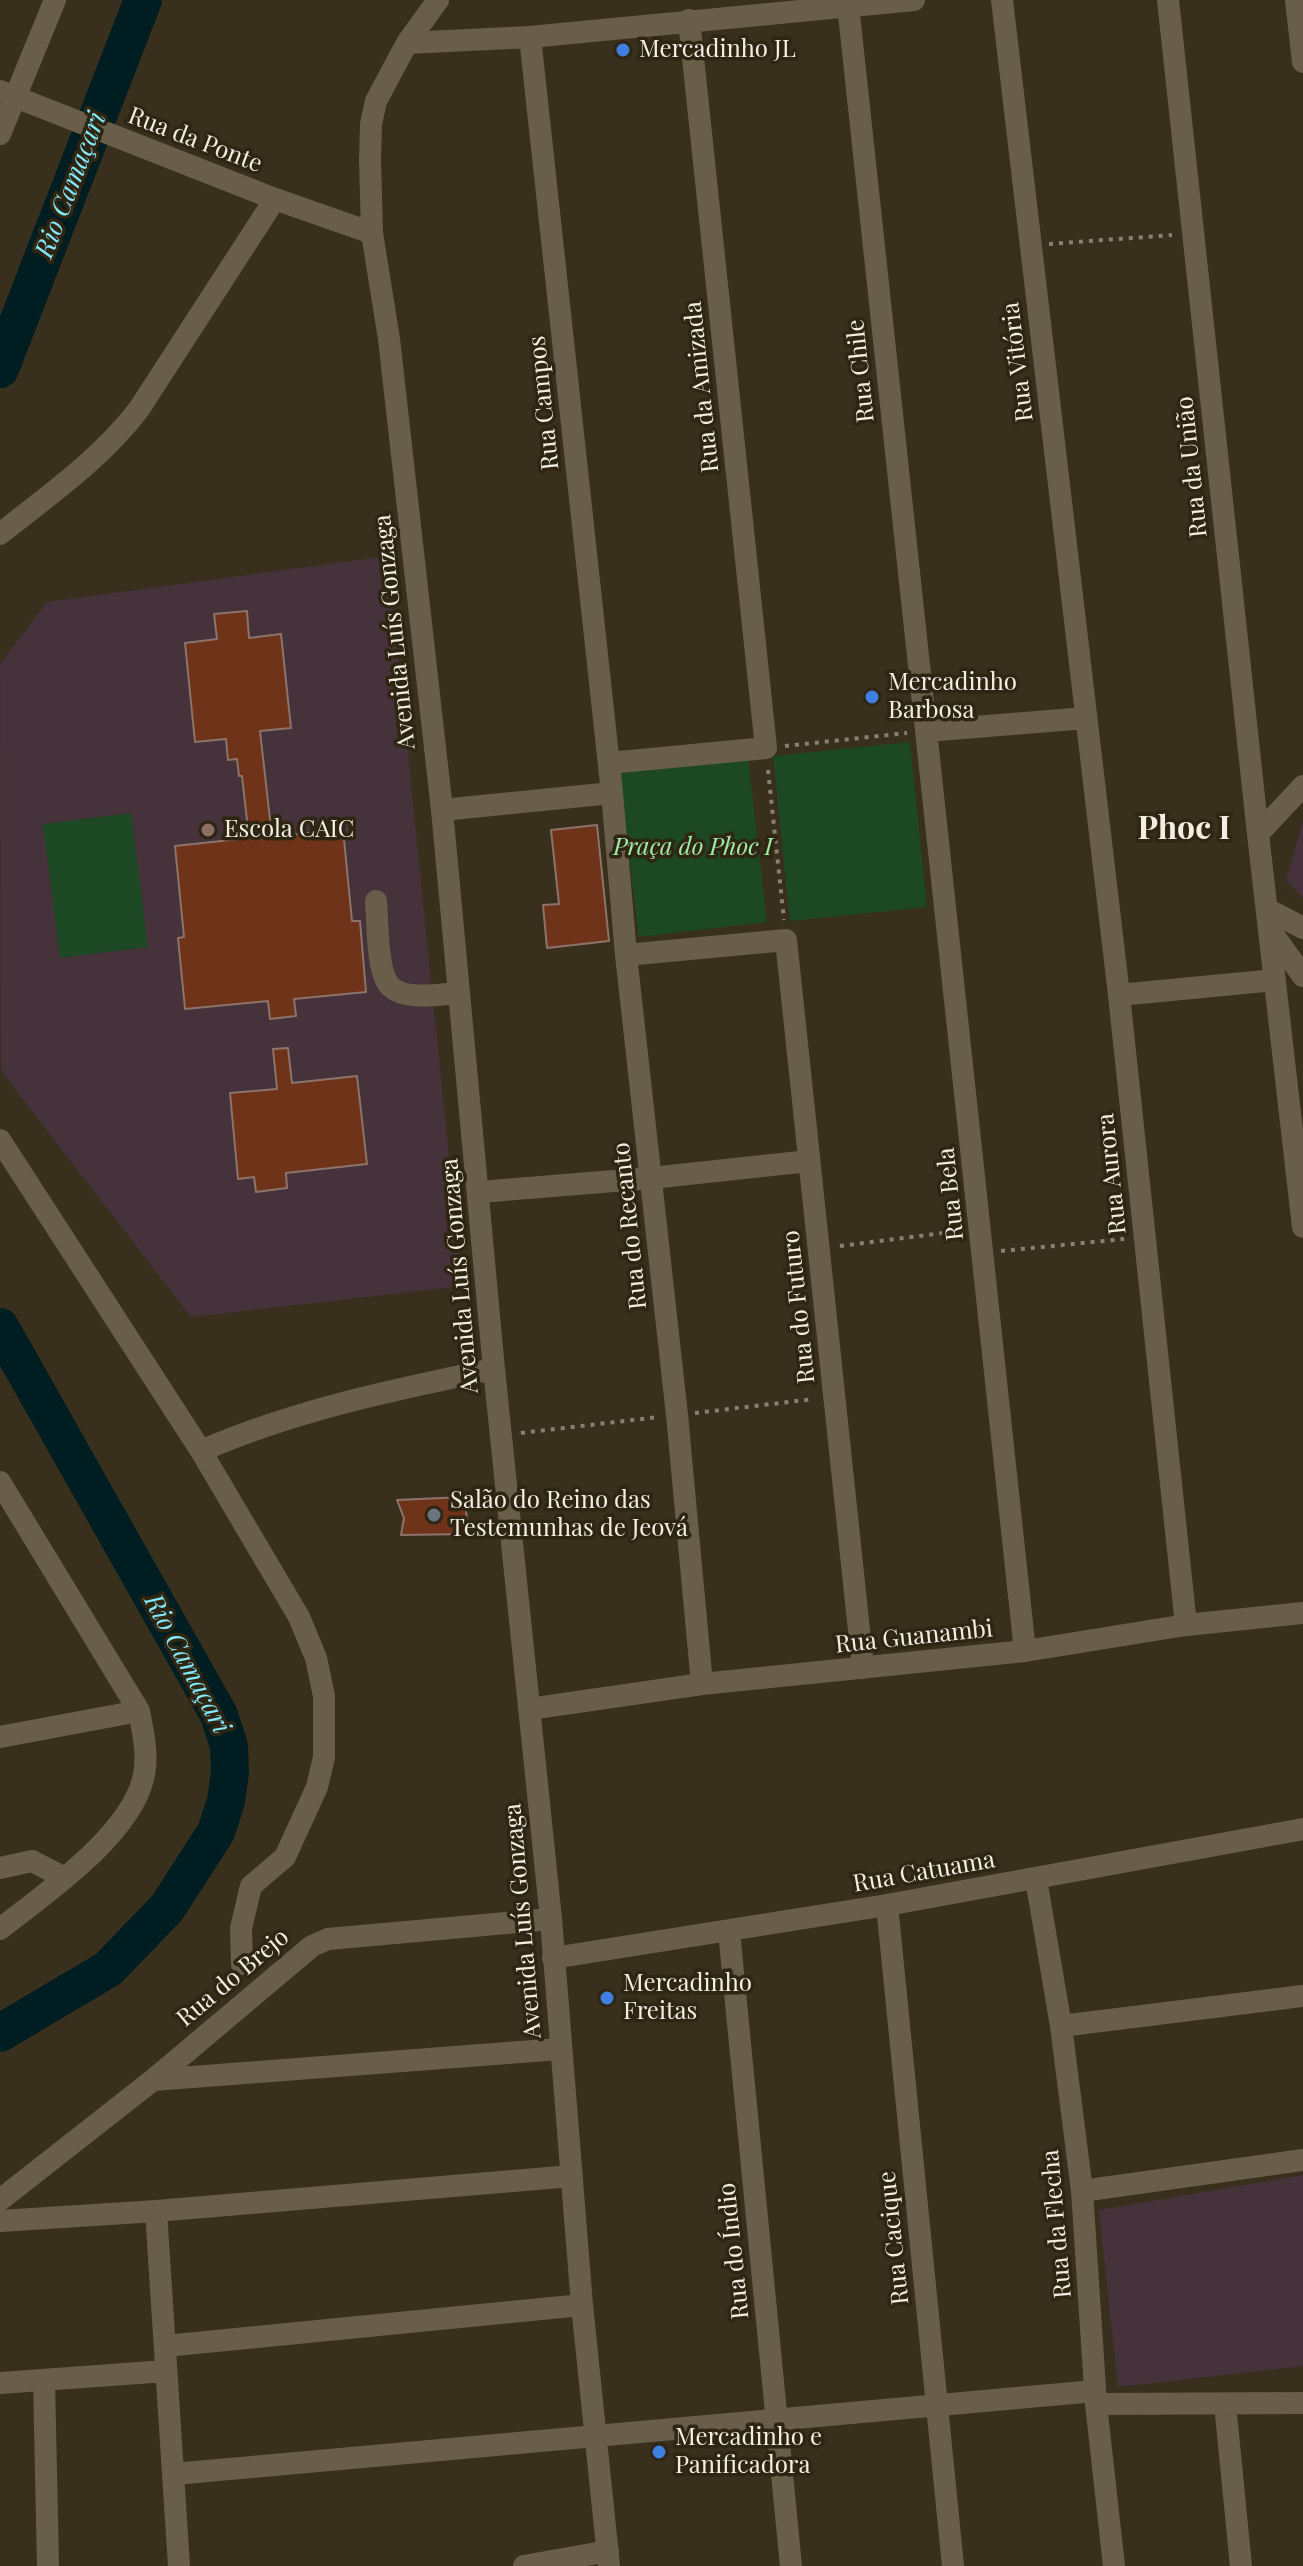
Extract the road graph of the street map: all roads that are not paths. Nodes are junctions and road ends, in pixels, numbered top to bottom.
1 (55, 0) edge
2 (438, 0) edge
3 (914, 0) edge
4 (1002, 0) edge
5 (1168, 0) edge
6 (1296, 0) edge
7 (848, 5) junction
8 (689, 20) junction
9 (530, 37) junction
10 (407, 43) junction
11 (1303, 62) edge
12 (7, 94) edge
13 (0, 134) edge
14 (275, 199) junction
15 (372, 233) junction
16 (0, 534) edge
17 (1086, 718) junction
18 (926, 731) junction
19 (609, 763) junction
20 (1303, 786) edge
21 (612, 793) junction
22 (442, 810) junction
23 (1258, 834) junction
24 (376, 901) dead end
25 (1268, 919) junction
26 (1303, 928) edge
27 (626, 955) junction
28 (1303, 976) edge
29 (1275, 980) junction
30 (459, 993) junction
31 (1119, 995) junction
32 (0, 1140) edge
33 (809, 1161) junction
34 (651, 1178) junction
35 (479, 1192) junction
36 (1303, 1227) edge
37 (494, 1369) junction
38 (201, 1451) junction
39 (0, 1482) edge
40 (1303, 1613) edge
41 (1186, 1625) junction
42 (1025, 1651) junction
43 (863, 1668) junction
44 (702, 1684) junction
45 (529, 1709) junction
46 (139, 1711) junction
47 (0, 1737) edge
48 (1303, 1829) edge
49 (0, 1868) edge
50 (65, 1878) junction
51 (1036, 1879) junction
52 (887, 1905) junction
53 (551, 1919) junction
54 (0, 1929) edge
55 (729, 1931) junction
56 (553, 1958) junction
57 (242, 1964) dead end
58 (1303, 1996) edge
59 (1061, 2026) junction
60 (560, 2049) junction
61 (153, 2080) junction
62 (1303, 2160) edge
63 (572, 2176) junction
64 (1082, 2191) junction
65 (0, 2200) edge
66 (156, 2211) junction
67 (0, 2221) edge
68 (582, 2305) junction
69 (165, 2346) junction
70 (166, 2371) junction
71 (44, 2380) junction
72 (0, 2383) edge
73 (1096, 2398) junction
74 (1303, 2403) edge
75 (1225, 2404) junction
76 (937, 2406) junction
77 (776, 2420) junction
78 (597, 2437) junction
79 (174, 2474) junction
80 (609, 2559) edge
81 (48, 2566) edge
82 (179, 2566) edge
83 (524, 2566) edge
84 (791, 2566) edge
85 (953, 2566) edge
86 (1114, 2566) edge
87 (1241, 2566) edge

1 - 12 street
2 - 10 street, Avenida Luís Gonzaga
3 - 7 street
4 - 17 street, Rua Vitória
5 - 23 street, Rua da União
6 - 11 street
7 - 8 street
7 - 18 street, Rua Chile
8 - 9 street
8 - 19 street, Rua da Amizada
9 - 10 street
9 - 19 street, Rua Campos
10 - 15 street, Avenida Luís Gonzaga
12 - 13 street
12 - 14 street, Rua da Ponte
14 - 15 street, Rua da Ponte
14 - 16 street
15 - 22 street, Avenida Luís Gonzaga
17 - 18 street
17 - 31 street, Rua Aurora
18 - 42 street, Rua Bela
19 - 21 street, Rua do Recanto
20 - 23 street
21 - 22 street
21 - 27 street, Rua do Recanto
22 - 30 street, Avenida Luís Gonzaga
23 - 25 street, Rua da União
24 - 30 street
25 - 26 street
25 - 28 street
25 - 29 street, Rua da União
27 - 33 street, Rua do Futuro
27 - 34 street, Rua do Recanto
29 - 31 street
29 - 36 street, Rua da União
30 - 35 street, Avenida Luís Gonzaga
31 - 41 street, Rua Aurora
32 - 38 street
33 - 34 street
33 - 43 street, Rua do Futuro
34 - 35 street
34 - 44 street, Rua do Recanto
35 - 37 street, Avenida Luís Gonzaga
37 - 38 street
37 - 45 street, Avenida Luís Gonzaga
38 - 57 street
39 - 46 street
40 - 41 street, Rua Guanambi
41 - 42 street, Rua Guanambi
42 - 43 street, Rua Guanambi
43 - 44 street, Rua Guanambi
44 - 45 street, Rua Guanambi
45 - 53 street, Avenida Luís Gonzaga
46 - 47 street
46 - 50 street
48 - 51 street, Rua Catuama
49 - 50 street
50 - 54 street
51 - 52 street, Rua Catuama
51 - 59 street, Rua da Flecha
52 - 55 street, Rua Catuama
52 - 76 street, Rua Cacique
53 - 56 street, Avenida Luís Gonzaga
53 - 61 street, Rua do Brejo
55 - 56 street, Rua Catuama
55 - 77 street, Rua do Índio
56 - 60 street, Avenida Luís Gonzaga
58 - 59 street
59 - 64 street, Rua da Flecha
60 - 61 street
60 - 63 street, Avenida Luís Gonzaga
61 - 65 street, Rua do Brejo
62 - 64 street
63 - 66 street
63 - 68 street, Avenida Luís Gonzaga
64 - 73 street, Rua da Flecha
66 - 67 street
66 - 69 street
68 - 69 street
68 - 78 street, Avenida Luís Gonzaga
69 - 70 street
70 - 71 street
70 - 79 street
71 - 72 street
71 - 81 street
73 - 75 street
73 - 76 street
73 - 86 street, Rua da Flecha
74 - 75 street
75 - 87 street
76 - 77 street
76 - 85 street, Rua Cacique
77 - 78 street
77 - 84 street, Rua do Índio
78 - 79 street
78 - 80 street, Avenida Luís Gonzaga
79 - 82 street
80 - 83 street

